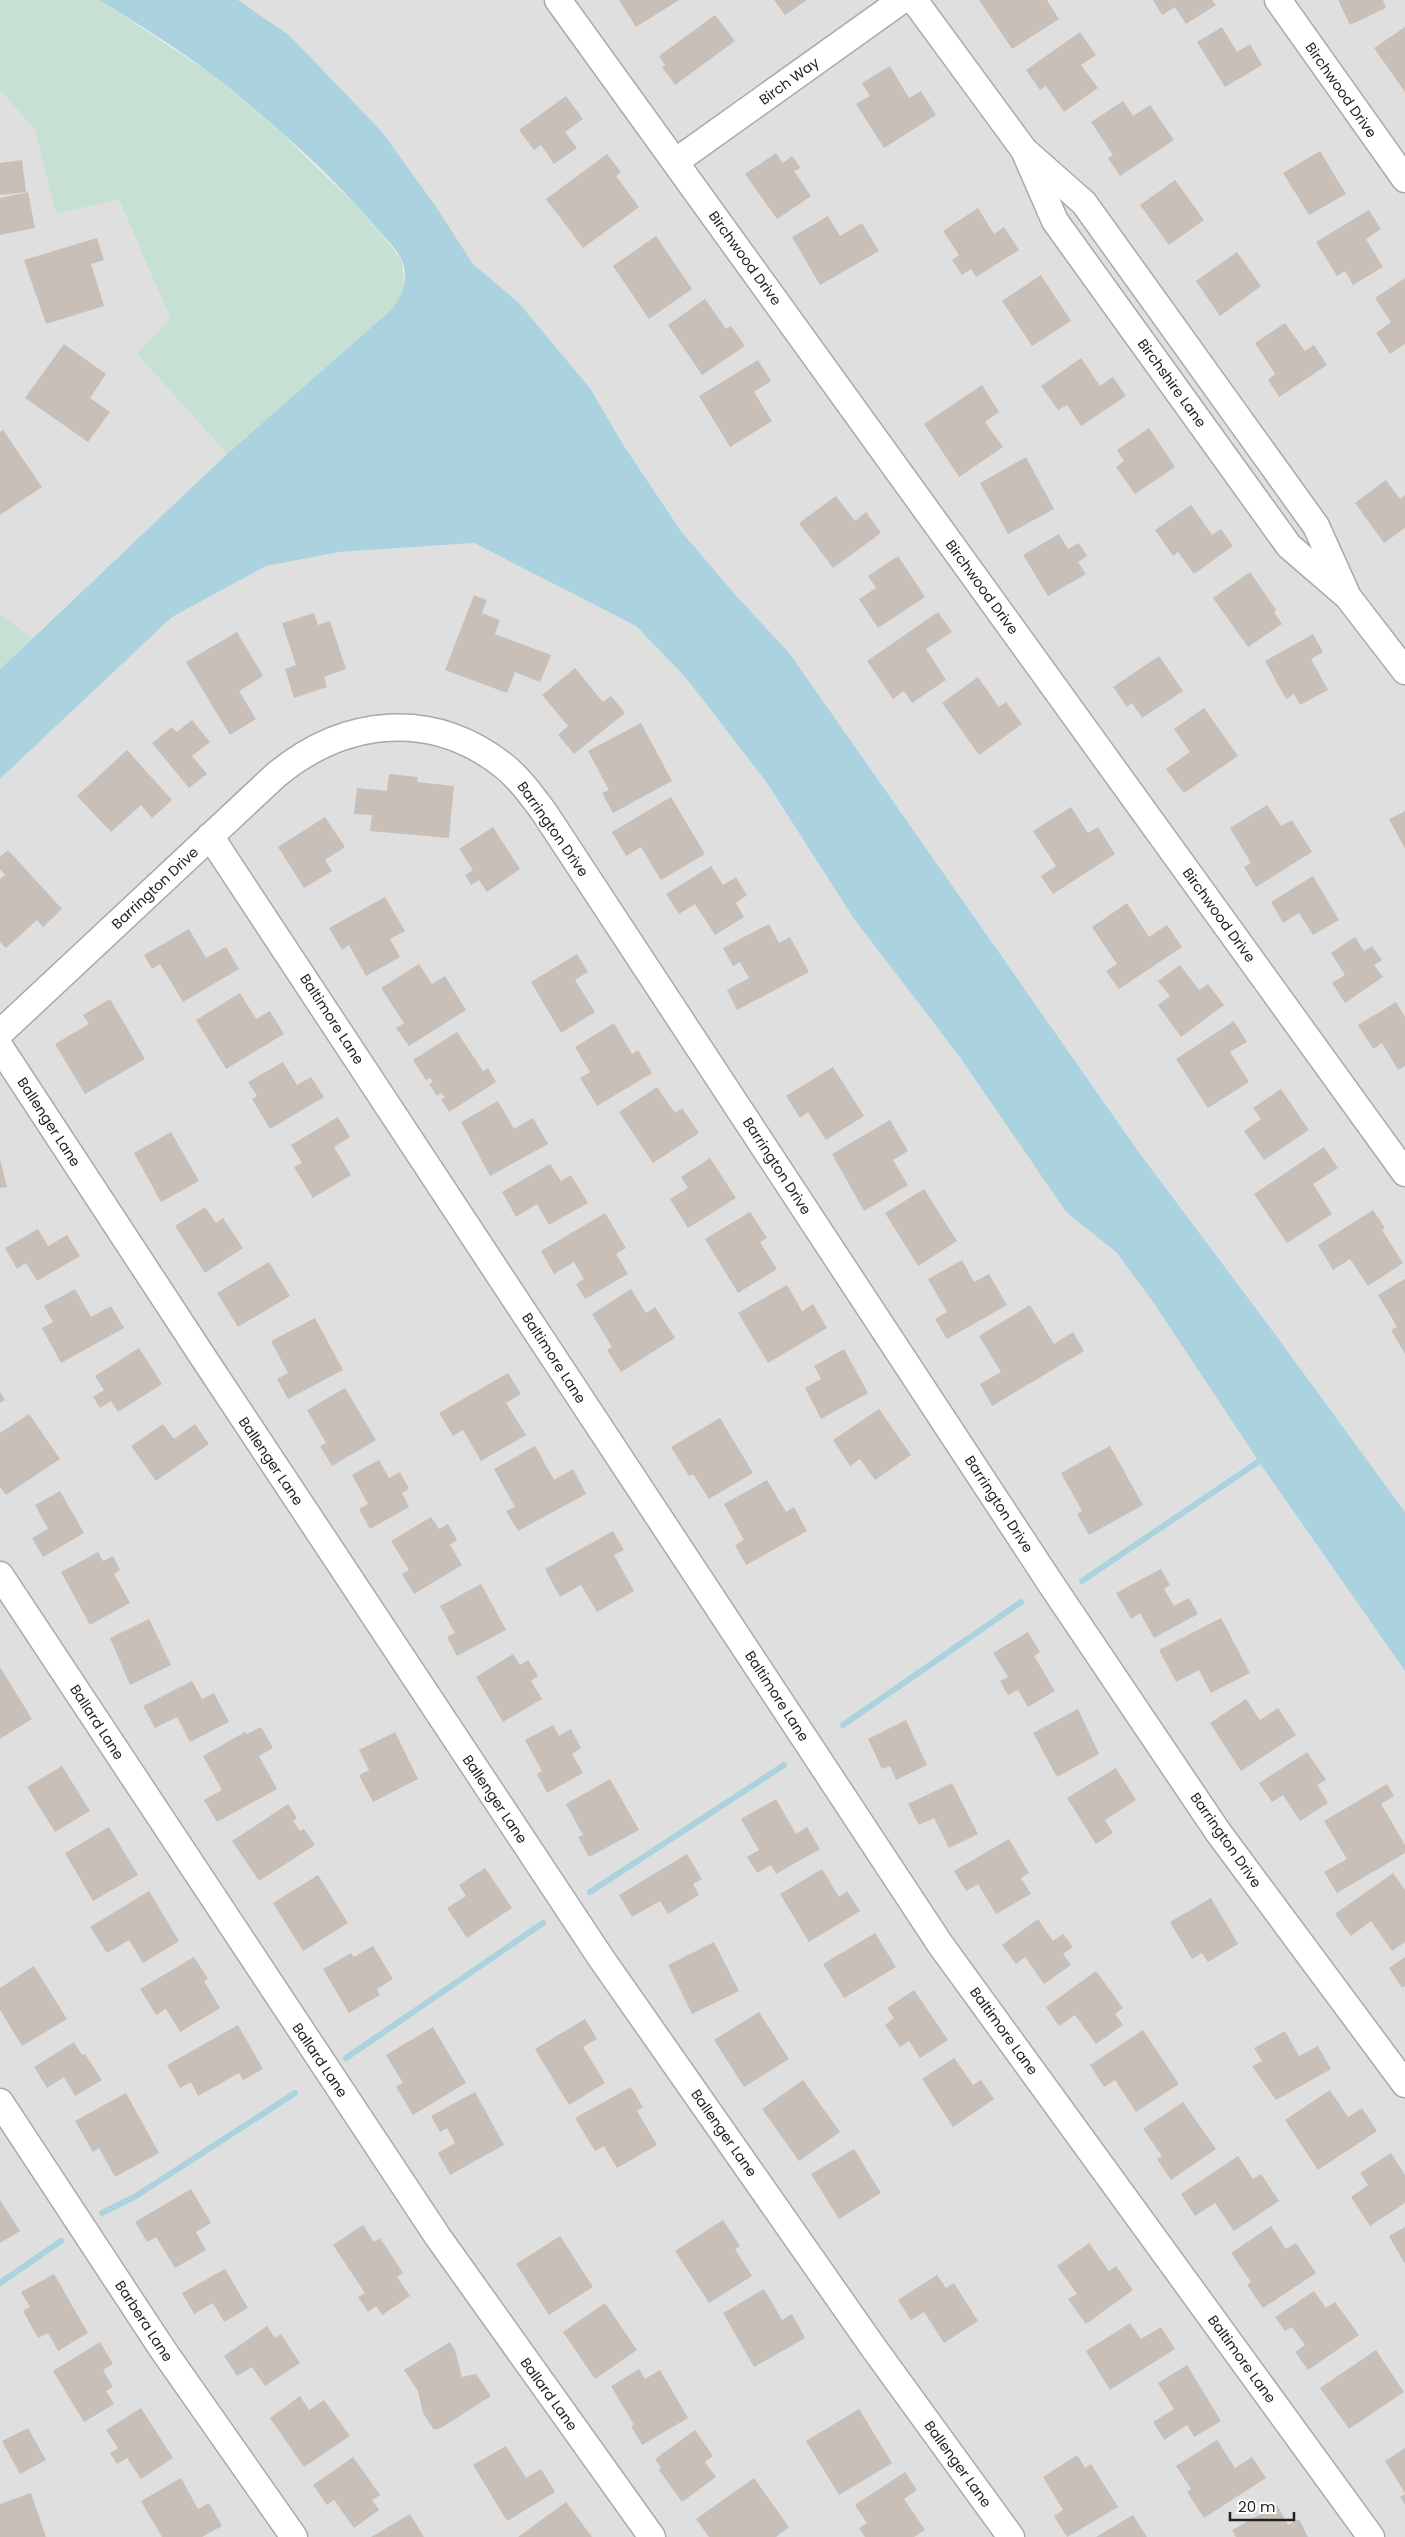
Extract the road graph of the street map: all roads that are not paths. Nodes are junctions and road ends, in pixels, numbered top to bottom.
1 (558, 0) edge
2 (902, 0) edge
3 (914, 0) edge
4 (1278, 0) edge
5 (675, 162) junction
6 (1405, 179) edge
7 (1405, 671) edge
8 (210, 836) junction
9 (0, 1033) edge
10 (0, 1047) edge
11 (1405, 1174) edge
12 (0, 1575) edge
13 (1405, 2084) edge
14 (0, 2102) edge
15 (294, 2537) edge
16 (652, 2537) edge
17 (1010, 2537) edge
18 (1371, 2537) edge

1 - 5 street, Birchwood Drive
2 - 5 street, Birch Way
3 - 7 street
4 - 6 street, Birchwood Drive
5 - 11 street, Birchwood Drive
8 - 9 street, Barrington Drive
8 - 13 street, Barrington Drive
8 - 18 street, Baltimore Lane
10 - 17 street, Ballenger Lane
12 - 16 street, Ballard Lane
14 - 15 street, Barbera Lane

